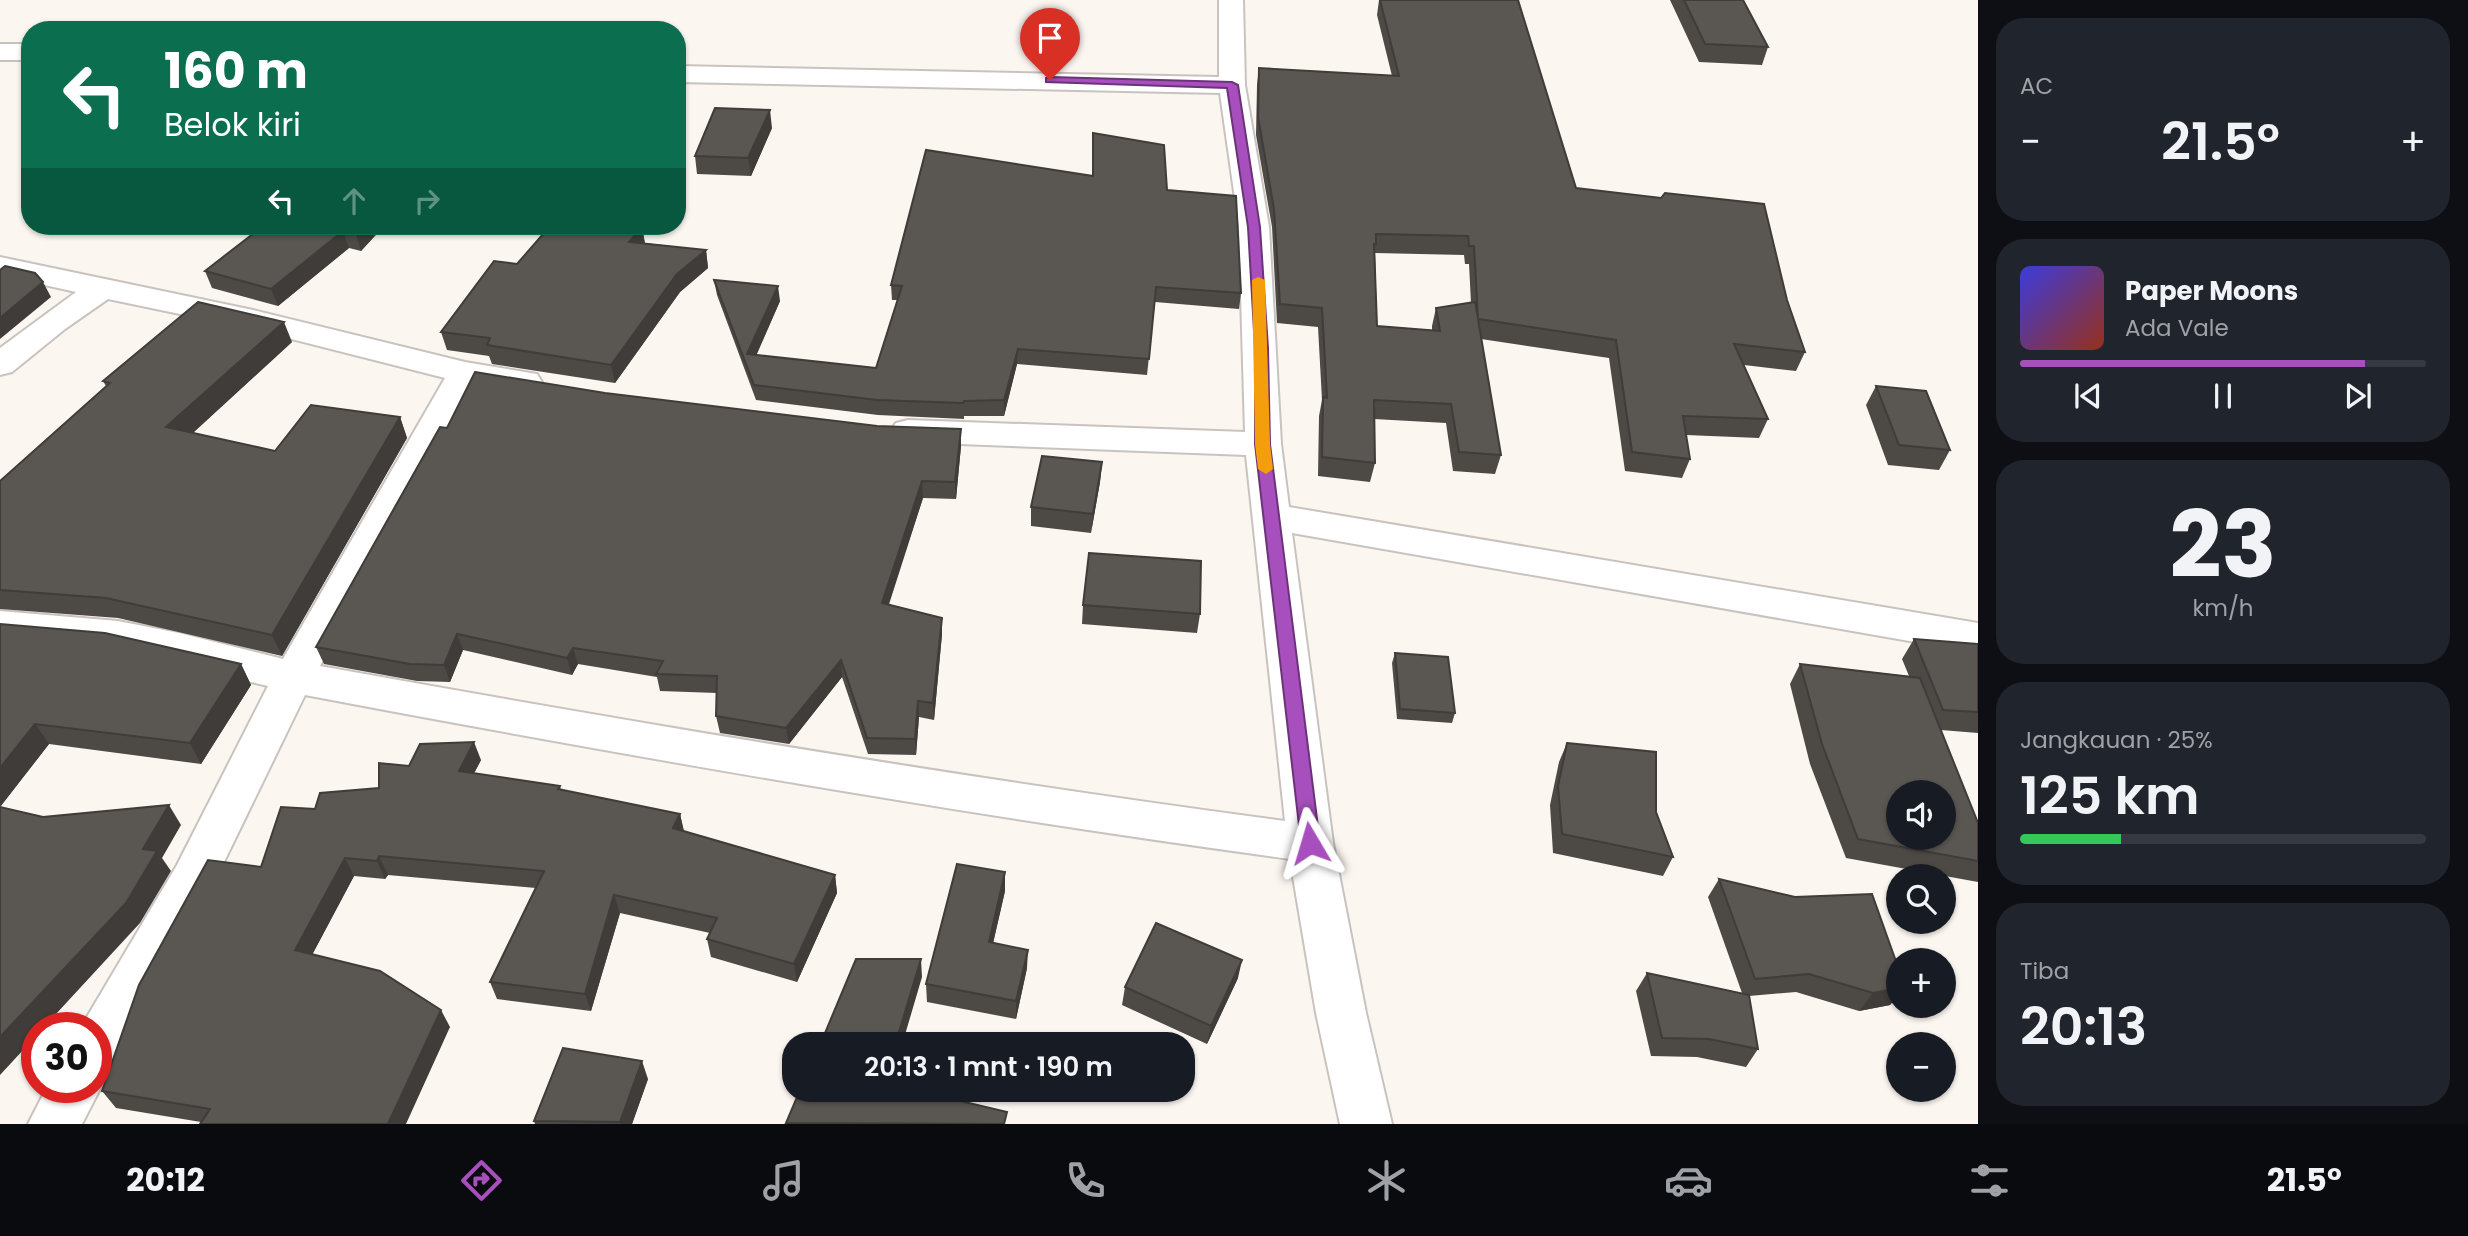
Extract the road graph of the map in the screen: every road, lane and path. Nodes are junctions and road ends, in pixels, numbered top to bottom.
1 (1231, 0) edge
2 (0, 52) edge
3 (21, 52) edge
4 (686, 74) edge
5 (1232, 85) junction
6 (0, 266) edge
7 (103, 288) junction
8 (0, 365) edge
9 (465, 373) junction
10 (557, 387) edge
11 (878, 429) edge
12 (1263, 444) junction
13 (1272, 517) junction
14 (0, 626) edge
15 (1978, 638) edge
16 (293, 677) junction
17 (1310, 843) junction
18 (112, 1021) edge
19 (66, 1103) edge
20 (54, 1124) edge
21 (1366, 1124) edge

1 - 5 street
2 - 3 street
4 - 5 street
5 - 12 street
6 - 7 street
7 - 8 street
7 - 9 street
9 - 10 street
9 - 16 street
11 - 12 street
12 - 13 street
13 - 15 street
13 - 17 street
14 - 16 street
16 - 17 street
16 - 18 street
17 - 21 street
19 - 20 street

